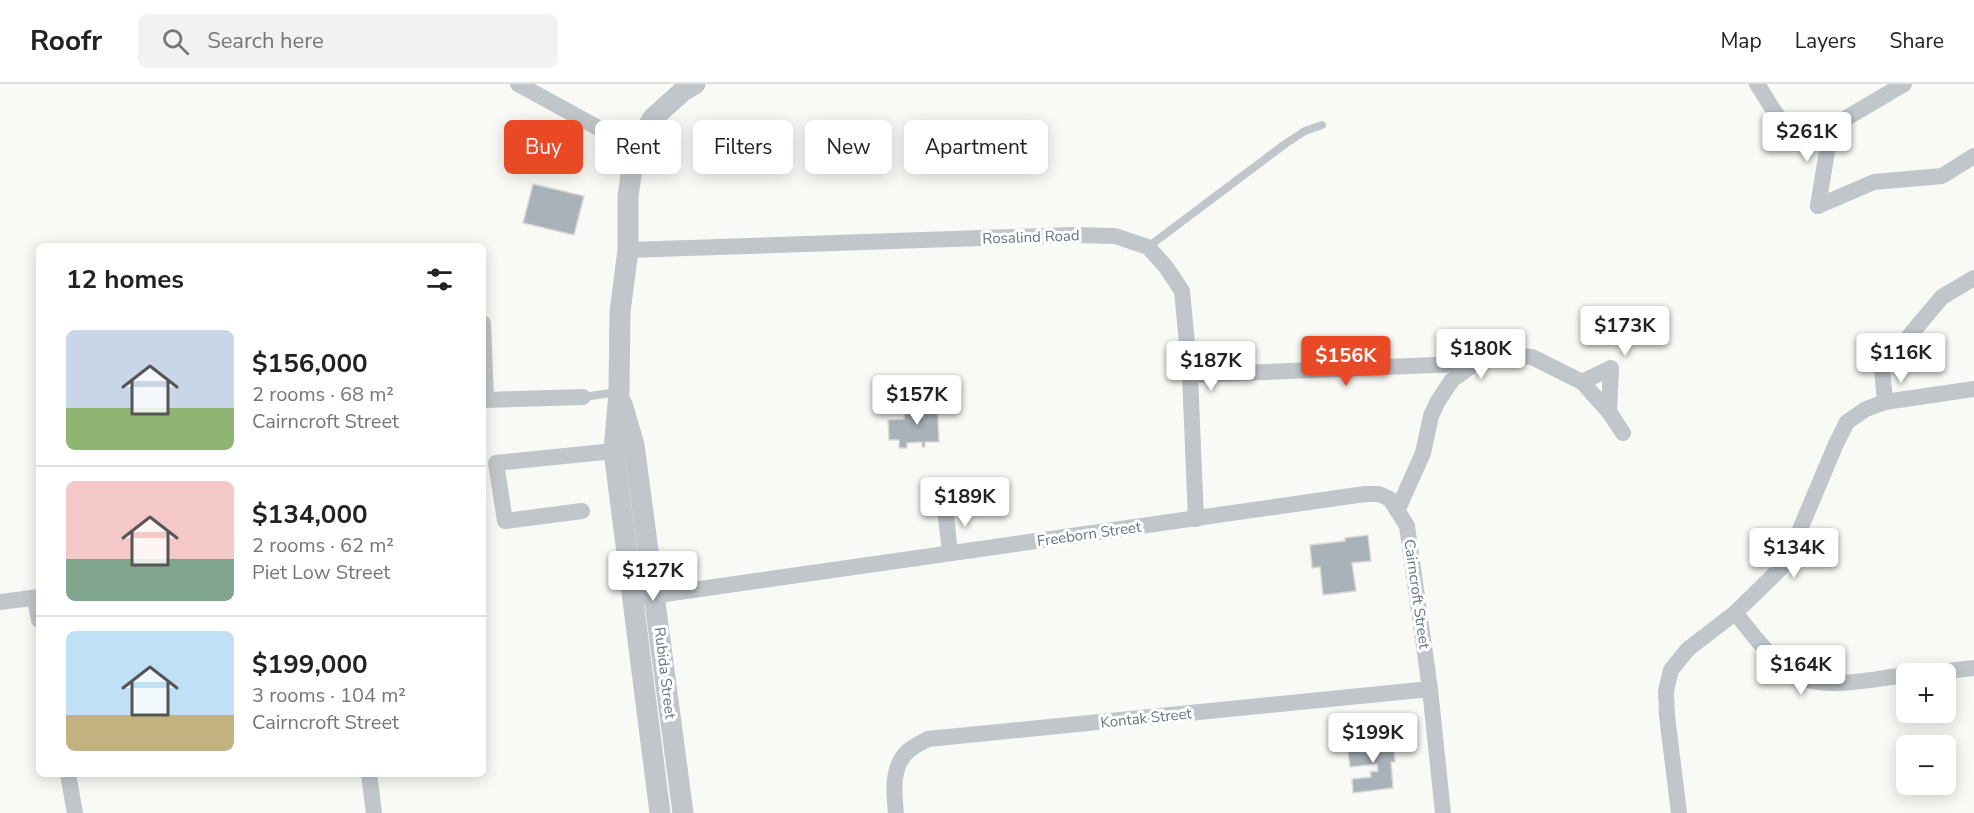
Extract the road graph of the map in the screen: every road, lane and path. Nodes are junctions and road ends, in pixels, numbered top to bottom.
1 (518, 84) edge
2 (695, 84) edge
3 (1757, 84) edge
4 (1904, 84) edge
5 (651, 120) edge
6 (1322, 125) dead end
7 (595, 126) edge
8 (1831, 126) junction
9 (1974, 156) edge
10 (631, 174) edge
11 (1148, 247) junction
12 (628, 250) junction
13 (1974, 278) edge
14 (1460, 364) dead end
15 (1190, 375) junction
16 (1582, 382) junction
17 (1974, 389) edge
18 (619, 392) junction
19 (583, 397) joint
20 (486, 400) edge
21 (1885, 402) junction
22 (1609, 412) junction
23 (1623, 433) dead end
24 (614, 451) junction
25 (945, 507) dead end
26 (1398, 509) junction
27 (582, 511) dead end
28 (1196, 519) junction
29 (950, 553) junction
30 (655, 594) junction
31 (36, 598) edge
32 (632, 599) junction
33 (0, 602) edge
34 (1735, 613) junction
35 (1974, 668) edge
36 (1956, 670) edge
37 (1896, 676) edge
38 (1430, 689) junction
39 (68, 777) edge
40 (369, 777) edge
41 (72, 812) edge
42 (374, 813) edge
43 (660, 813) edge
44 (683, 813) edge
45 (896, 813) edge
46 (1443, 813) edge
47 (1678, 813) edge

1 - 7 street
2 - 5 street, Rubida Street
3 - 8 street
4 - 8 street
6 - 11 lane
8 - 9 street
10 - 12 street, Rubida Street
11 - 12 street, Rosalind Road
11 - 15 street
12 - 18 street, Rubida Street
13 - 21 street
14 - 15 street
15 - 28 street
16 - 22 street
16 - 22 street
16 - 26 street
17 - 21 street
18 - 19 lane
18 - 24 street, Rubida Street
18 - 30 street, Rubida Street
19 - 20 street
21 - 34 street
22 - 23 street
24 - 27 street
24 - 32 street, Rubida Street
25 - 29 street
26 - 28 street, Freeborn Street
26 - 38 street, Cairncroft Street
28 - 29 street, Freeborn Street
29 - 30 street, Freeborn Street
30 - 32 street, Freeborn Street
30 - 44 street, Rubida Street
31 - 33 street
32 - 43 street, Rubida Street
34 - 37 street
34 - 47 street
35 - 36 street
38 - 45 street, Kontak Street
38 - 46 street, Cairncroft Street
39 - 41 street
40 - 42 street

